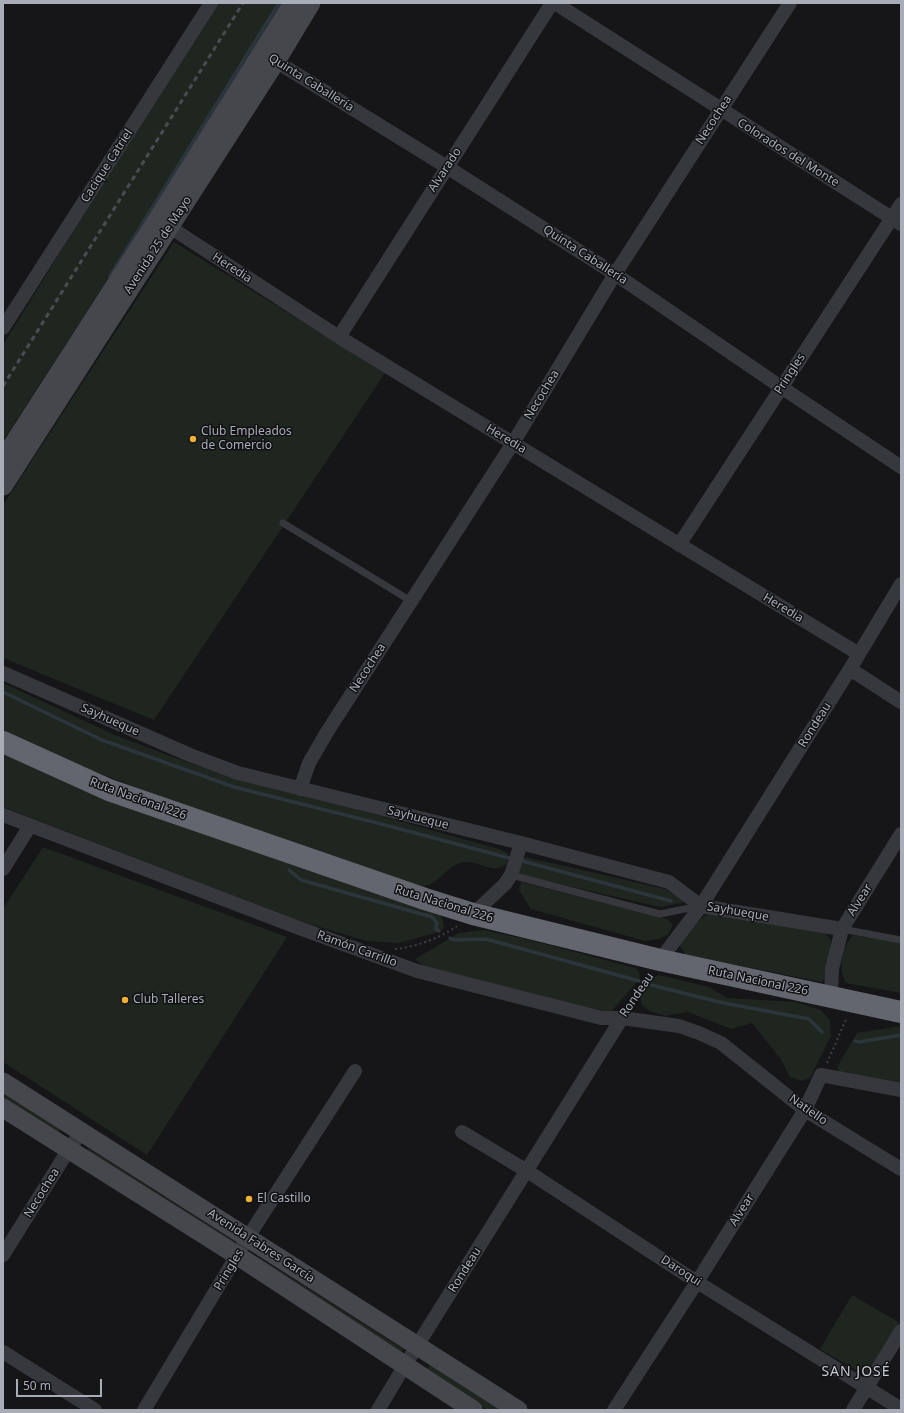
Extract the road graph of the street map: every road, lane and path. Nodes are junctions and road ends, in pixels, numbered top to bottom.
1 (211, 3) edge
2 (293, 3) edge
3 (311, 3) edge
4 (554, 3) edge
5 (790, 3) edge
6 (269, 57) junction
7 (720, 109) junction
8 (447, 167) junction
9 (901, 204) edge
10 (896, 221) edge
11 (163, 223) junction
12 (615, 274) junction
13 (3, 328) edge
14 (339, 337) junction
15 (781, 387) junction
16 (513, 443) junction
17 (3, 460) edge
18 (901, 467) edge
19 (3, 486) edge
20 (283, 523) dead end
21 (679, 545) junction
22 (901, 584) edge
23 (411, 601) junction
24 (859, 654) junction
25 (850, 669) junction
26 (3, 673) edge
27 (901, 702) edge
28 (3, 742) edge
29 (300, 789) junction
30 (3, 815) edge
31 (30, 826) junction
32 (901, 834) edge
33 (521, 843) junction
34 (3, 869) edge
35 (511, 875) junction
36 (701, 906) junction
37 (473, 914) junction
38 (842, 930) junction
39 (901, 940) edge
40 (395, 949) dead end
41 (660, 960) junction
42 (841, 998) junction
43 (901, 1012) edge
44 (622, 1018) junction
45 (721, 1043) joint
46 (355, 1071) dead end
47 (822, 1075) junction
48 (3, 1082) edge
49 (901, 1090) edge
50 (3, 1108) edge
51 (805, 1110) junction
52 (82, 1131) junction
53 (462, 1132) dead end
54 (68, 1149) junction
55 (901, 1169) edge
56 (527, 1171) junction
57 (248, 1238) junction
58 (3, 1255) edge
59 (238, 1256) junction
60 (697, 1282) junction
61 (901, 1331) edge
62 (417, 1346) junction
63 (3, 1352) edge
64 (405, 1365) junction
65 (867, 1388) junction
66 (901, 1409) edge
67 (95, 1410) edge
68 (144, 1410) edge
69 (378, 1410) edge
70 (473, 1410) edge
71 (518, 1410) edge
72 (614, 1410) edge
73 (853, 1410) edge

1 - 13 street, Cacique Catriel
2 - 6 street, Avenida 25 de Mayo
3 - 6 street, Avenida 25 de Mayo
4 - 7 street, Colorados del Monte
4 - 8 street, Alvarado
5 - 7 street, Necochea
6 - 8 street, Quinta Caballería
6 - 11 street, Avenida 25 de Mayo
7 - 10 street, Colorados del Monte
7 - 12 street, Necochea
8 - 12 street, Quinta Caballería
8 - 14 street, Alvarado
9 - 10 street, Pringles
10 - 15 street, Pringles
11 - 14 street, Heredia
11 - 17 street, Avenida 25 de Mayo
11 - 19 street, Avenida 25 de Mayo
12 - 15 street, Quinta Caballería
12 - 16 street, Necochea
14 - 16 street, Heredia
15 - 18 street, Quinta Caballería
15 - 21 street, Pringles
16 - 21 street, Heredia
16 - 23 street, Necochea
20 - 23 lane
21 - 24 street, Heredia
22 - 24 street, Rondeau
23 - 29 street, Necochea
24 - 25 street, Rondeau
25 - 27 street
25 - 36 street, Rondeau
26 - 29 street, Sayhueque
28 - 37 highway, Ruta Nacional 226
29 - 33 street, Sayhueque
30 - 31 street, Ramón Carrillo
31 - 34 street
31 - 44 street, Ramón Carrillo
32 - 38 street, Alvear
33 - 35 street
33 - 36 street, Sayhueque
35 - 36 lane
35 - 37 street
36 - 38 street, Sayhueque
36 - 41 street, Rondeau
37 - 40 path
37 - 41 highway, Ruta Nacional 226
38 - 39 lane
38 - 42 street, Alvear
41 - 42 highway, Ruta Nacional 226
41 - 44 path, Rondeau
42 - 43 highway, Ruta Nacional 226
42 - 47 path
44 - 45 street, Ramón Carrillo
44 - 56 street, Rondeau
45 - 51 street, Natiello
46 - 57 street, Pringles
47 - 49 street
47 - 51 street, Alvear
48 - 52 street, Avenida Fabres García
50 - 54 street, Avenida Fabres García
51 - 55 street, Natiello
51 - 60 street, Alvear
52 - 54 street, Necochea
52 - 57 street, Avenida Fabres García
53 - 56 street, Daroqui
54 - 58 street, Necochea
54 - 59 street, Avenida Fabres García
56 - 60 street, Daroqui
56 - 62 street, Rondeau
57 - 59 street, Pringles
57 - 62 street, Avenida Fabres García
59 - 64 street, Avenida Fabres García
59 - 68 street, Pringles
60 - 65 street, Daroqui
60 - 72 street, Alvear
61 - 65 street
62 - 64 street, Rondeau
62 - 71 street, Avenida Fabres García
63 - 67 street
64 - 69 street, Rondeau
64 - 70 street, Avenida Fabres García
65 - 66 street, Daroqui
65 - 73 street

